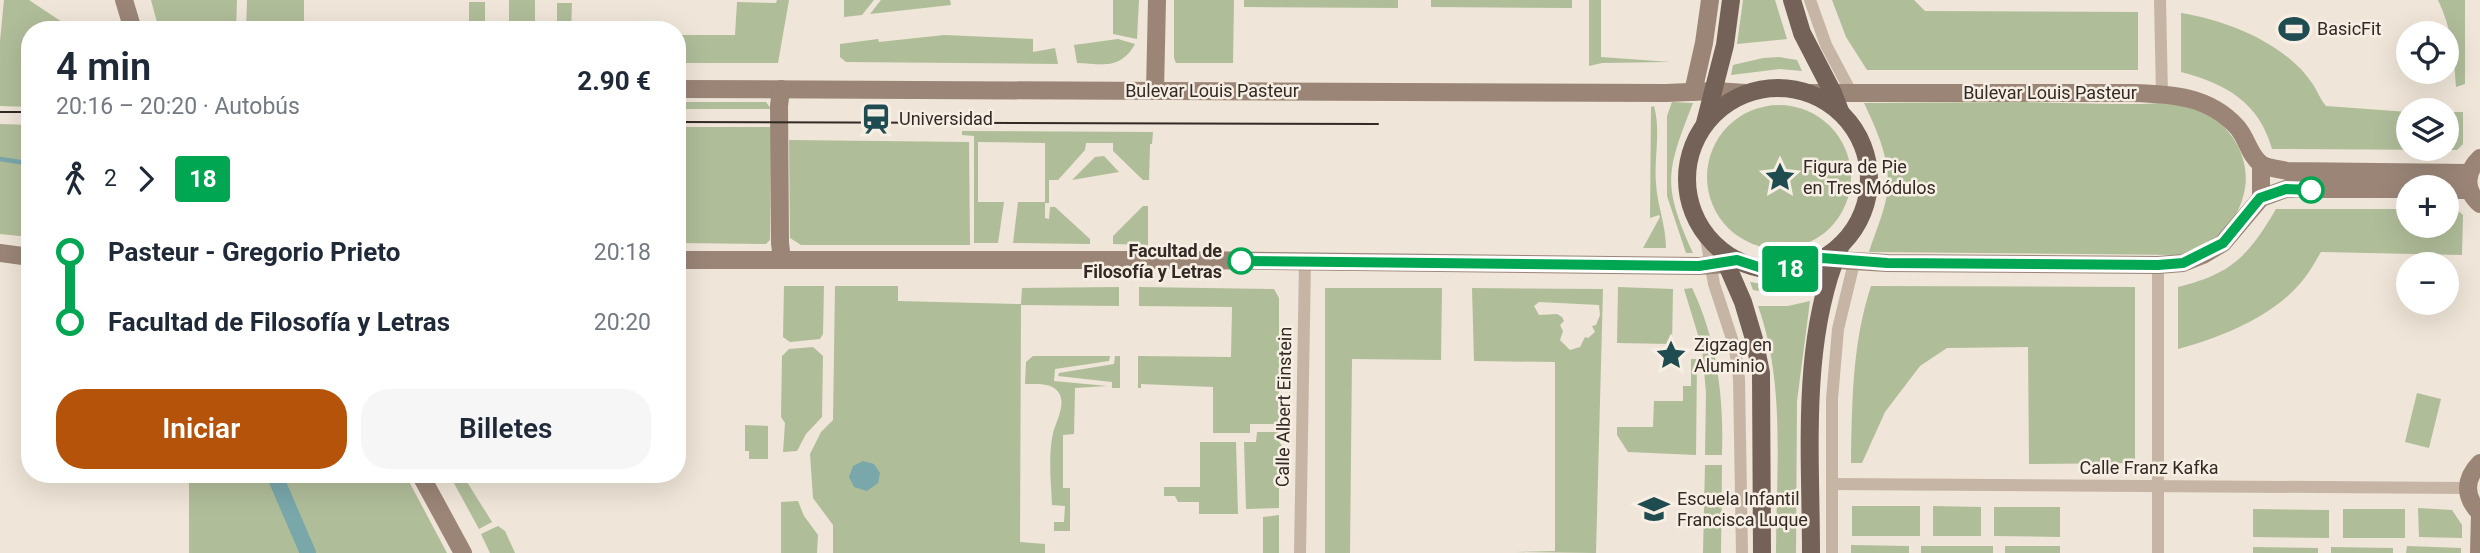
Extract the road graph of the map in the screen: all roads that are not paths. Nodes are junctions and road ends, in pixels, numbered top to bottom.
1 (124, 0) edge
2 (135, 0) edge
3 (1157, 0) edge
4 (1710, 0) edge
5 (1731, 0) edge
6 (1792, 0) edge
7 (1810, 0) edge
8 (2160, 0) edge
9 (130, 21) edge
10 (141, 21) edge
11 (686, 89) edge
12 (781, 89) junction
13 (1155, 91) junction
14 (1715, 91) junction
15 (1693, 92) junction
16 (1746, 93) junction
17 (1809, 93) junction
18 (1833, 93) junction
19 (1852, 94) junction
20 (2162, 94) junction
21 (1840, 111) junction
22 (1704, 125) junction
23 (2480, 158) edge
24 (2261, 164) junction
25 (2473, 189) edge
26 (2396, 190) edge
27 (2260, 198) junction
28 (0, 253) edge
29 (1833, 254) junction
30 (21, 256) edge
31 (686, 260) edge
32 (782, 260) junction
33 (1723, 260) junction
34 (1305, 262) junction
35 (1854, 262) junction
36 (2158, 265) junction
37 (2480, 447) edge
38 (2480, 463) edge
39 (425, 483) edge
40 (437, 483) edge
41 (1832, 484) junction
42 (2157, 486) junction
43 (2466, 488) junction
44 (2480, 513) edge
45 (463, 553) edge
46 (473, 553) edge
47 (1300, 553) edge
48 (1742, 553) edge
49 (1762, 553) edge
50 (1811, 553) edge
51 (1832, 553) edge
52 (2158, 553) edge
53 (2479, 553) edge

1 - 9 street
2 - 10 street
3 - 13 street
4 - 15 street
5 - 14 main road
6 - 18 main road
7 - 19 street
8 - 20 street
11 - 12 street, Bulevar Louis Pasteur
12 - 13 street, Bulevar Louis Pasteur
12 - 32 street
13 - 15 street, Bulevar Louis Pasteur
14 - 15 street, Bulevar Louis Pasteur
14 - 16 street, Bulevar Louis Pasteur
14 - 22 main road
16 - 17 main road
16 - 22 main road
17 - 18 street, Bulevar Louis Pasteur
17 - 21 main road
18 - 19 street, Bulevar Louis Pasteur
18 - 21 main road
19 - 20 street, Bulevar Louis Pasteur
20 - 24 street, Bulevar Louis Pasteur
21 - 29 main road
22 - 33 main road
23 - 25 street
24 - 25 street
24 - 27 street
26 - 27 street
27 - 36 street
28 - 30 street
29 - 33 main road
29 - 35 street
29 - 50 main road
31 - 32 street
32 - 34 street
33 - 34 street
33 - 48 street
33 - 49 main road
34 - 47 street, Calle Albert Einstein
35 - 36 street
35 - 41 street
36 - 42 street
37 - 38 street
38 - 43 street
39 - 45 street
40 - 46 street
41 - 42 street, Calle Franz Kafka
41 - 51 street
42 - 43 street, Calle Franz Kafka
42 - 52 street
43 - 44 street
44 - 53 street

